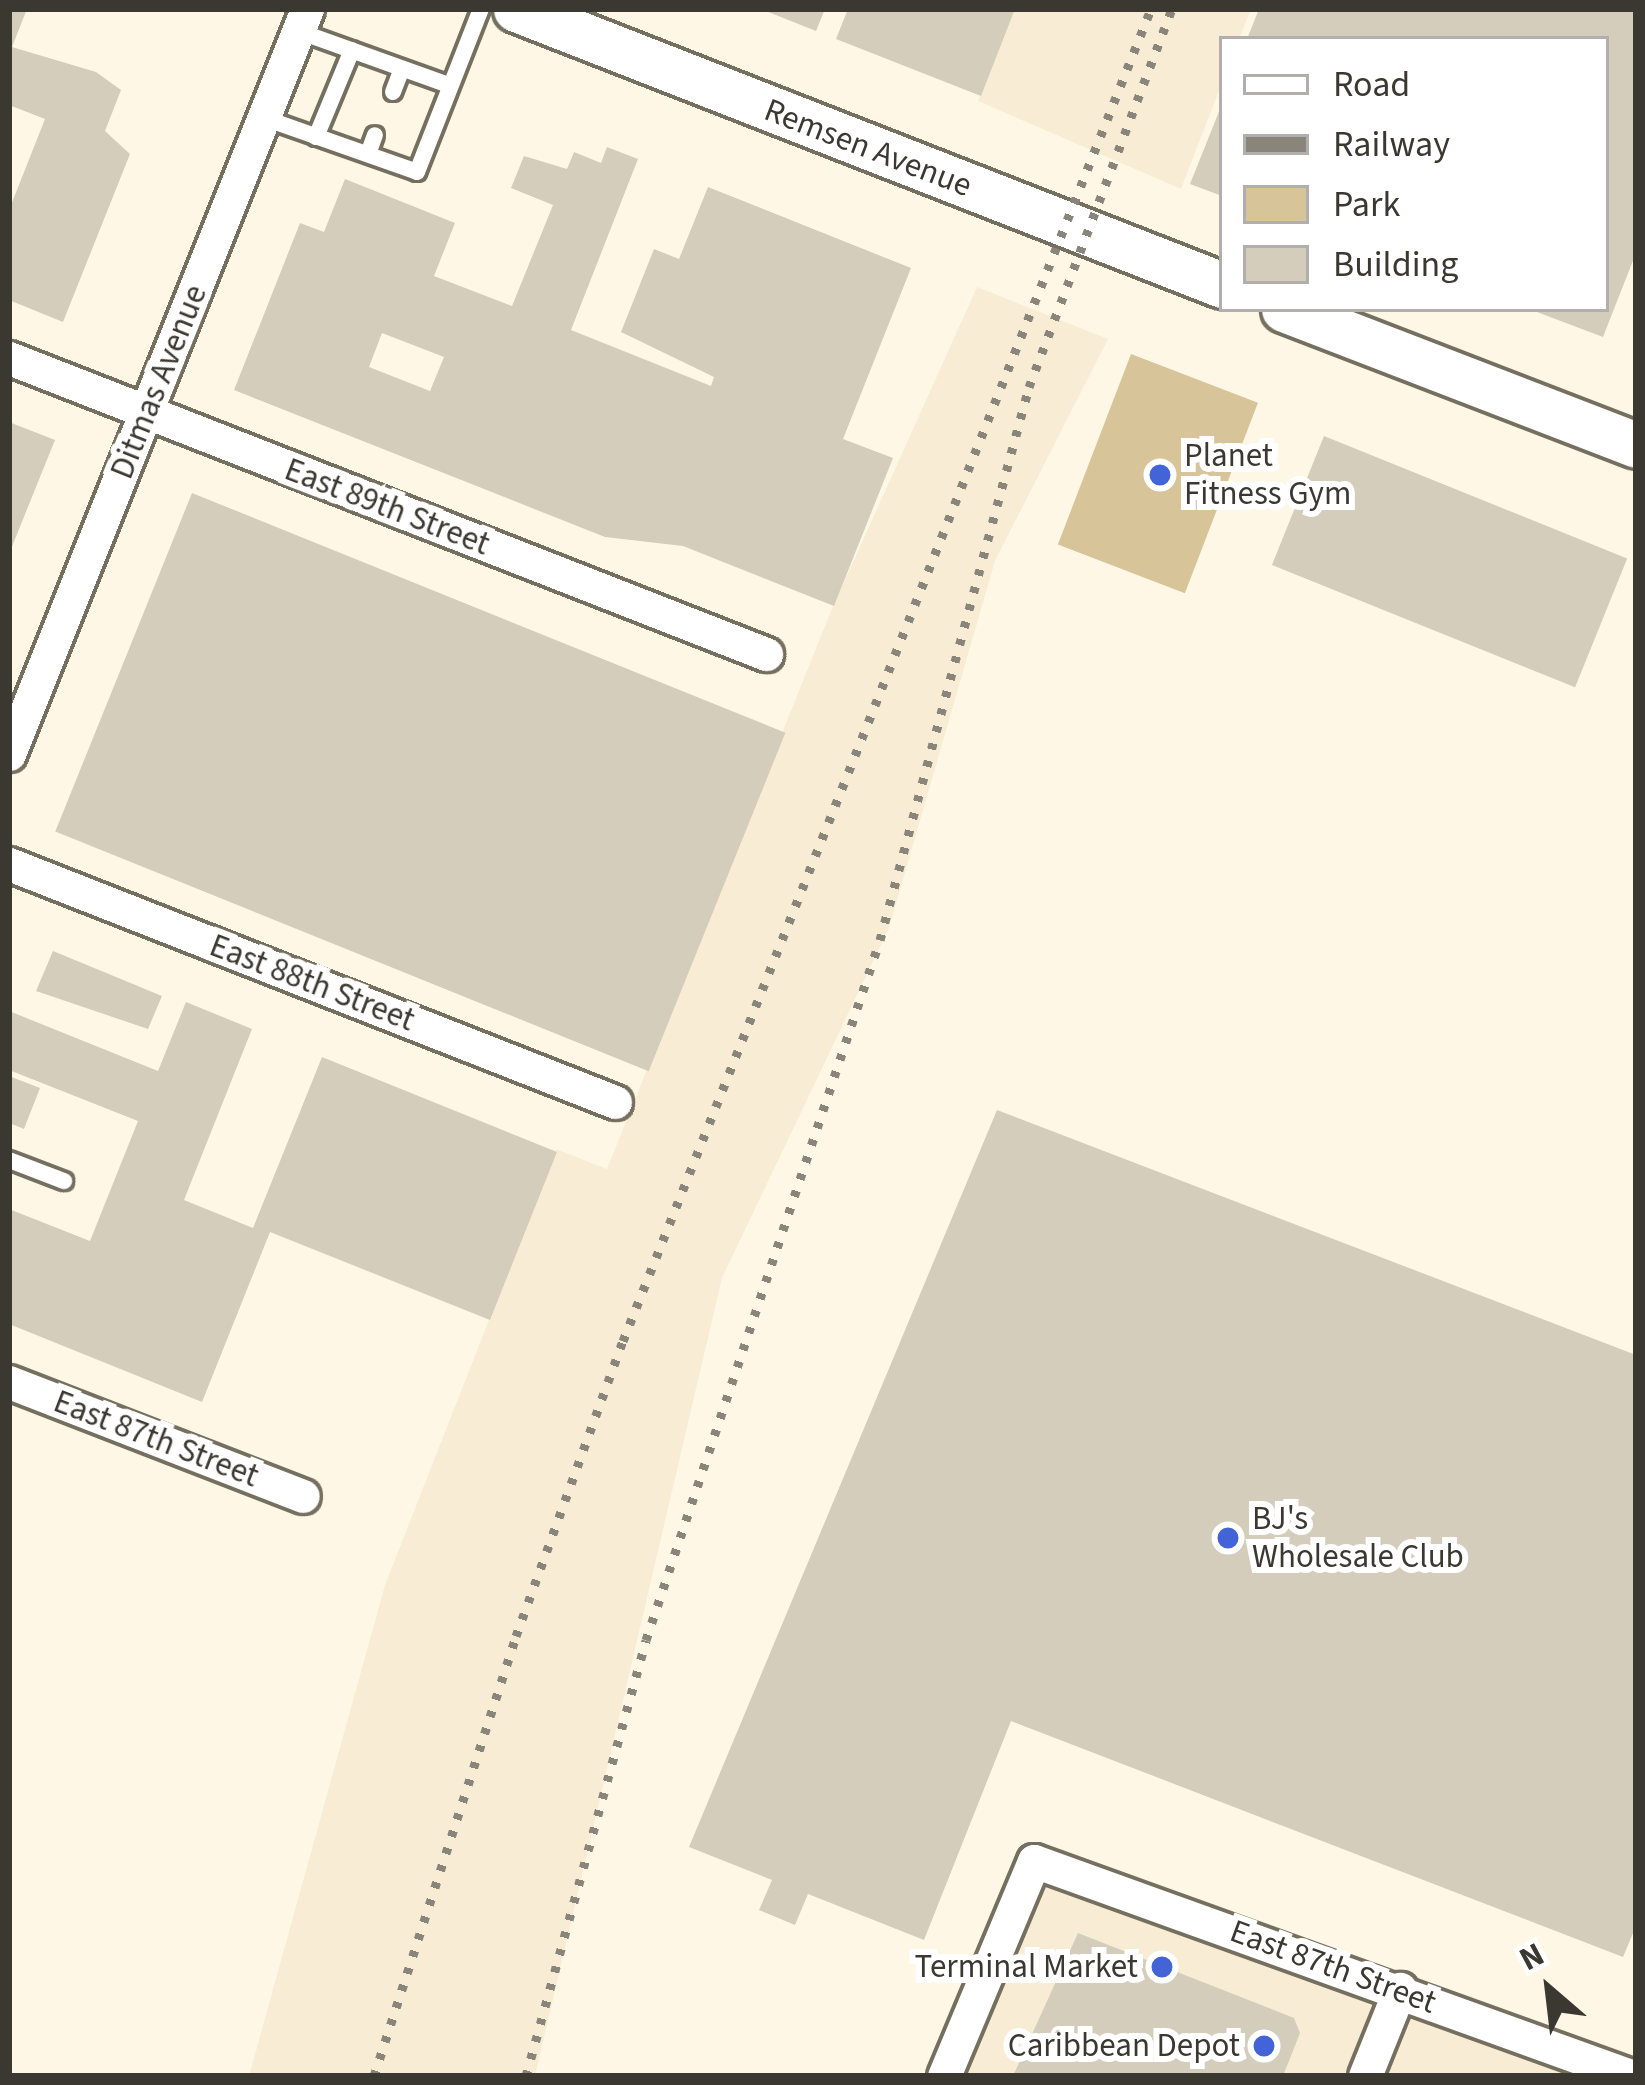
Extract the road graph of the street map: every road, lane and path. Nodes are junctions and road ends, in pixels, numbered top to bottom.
1 (481, 9) edge
2 (515, 9) edge
3 (303, 20) edge
4 (352, 50) junction
5 (402, 69) junction
6 (449, 86) junction
7 (393, 92) dead end
8 (264, 118) junction
9 (375, 135) dead end
10 (316, 137) junction
11 (368, 154) junction
12 (1219, 284) edge
13 (1292, 312) edge
14 (9, 358) edge
15 (146, 413) junction
16 (1636, 446) edge
17 (766, 654) dead end
18 (9, 754) edge
19 (9, 864) edge
20 (615, 1102) dead end
21 (9, 1160) edge
22 (64, 1181) dead end
23 (9, 1382) edge
24 (303, 1496) dead end
25 (1400, 1989) junction
26 (944, 2076) edge
27 (1365, 2076) edge
28 (1631, 2076) edge

1 - 6 lane
2 - 12 main road, Remsen Avenue
3 - 4 lane
3 - 8 street, Ditmas Avenue
4 - 5 lane
4 - 10 lane
5 - 6 lane
5 - 7 lane
6 - 11 lane
8 - 10 lane
8 - 15 street, Ditmas Avenue
9 - 11 lane
10 - 11 lane
13 - 16 main road
14 - 15 street, East 89th Street
15 - 17 street, East 89th Street
15 - 18 street, Ditmas Avenue
19 - 20 street, East 88th Street
21 - 22 lane
23 - 24 street, East 87th Street
25 - 26 street, East 87th Street
25 - 27 street
25 - 28 street, East 87th Street

